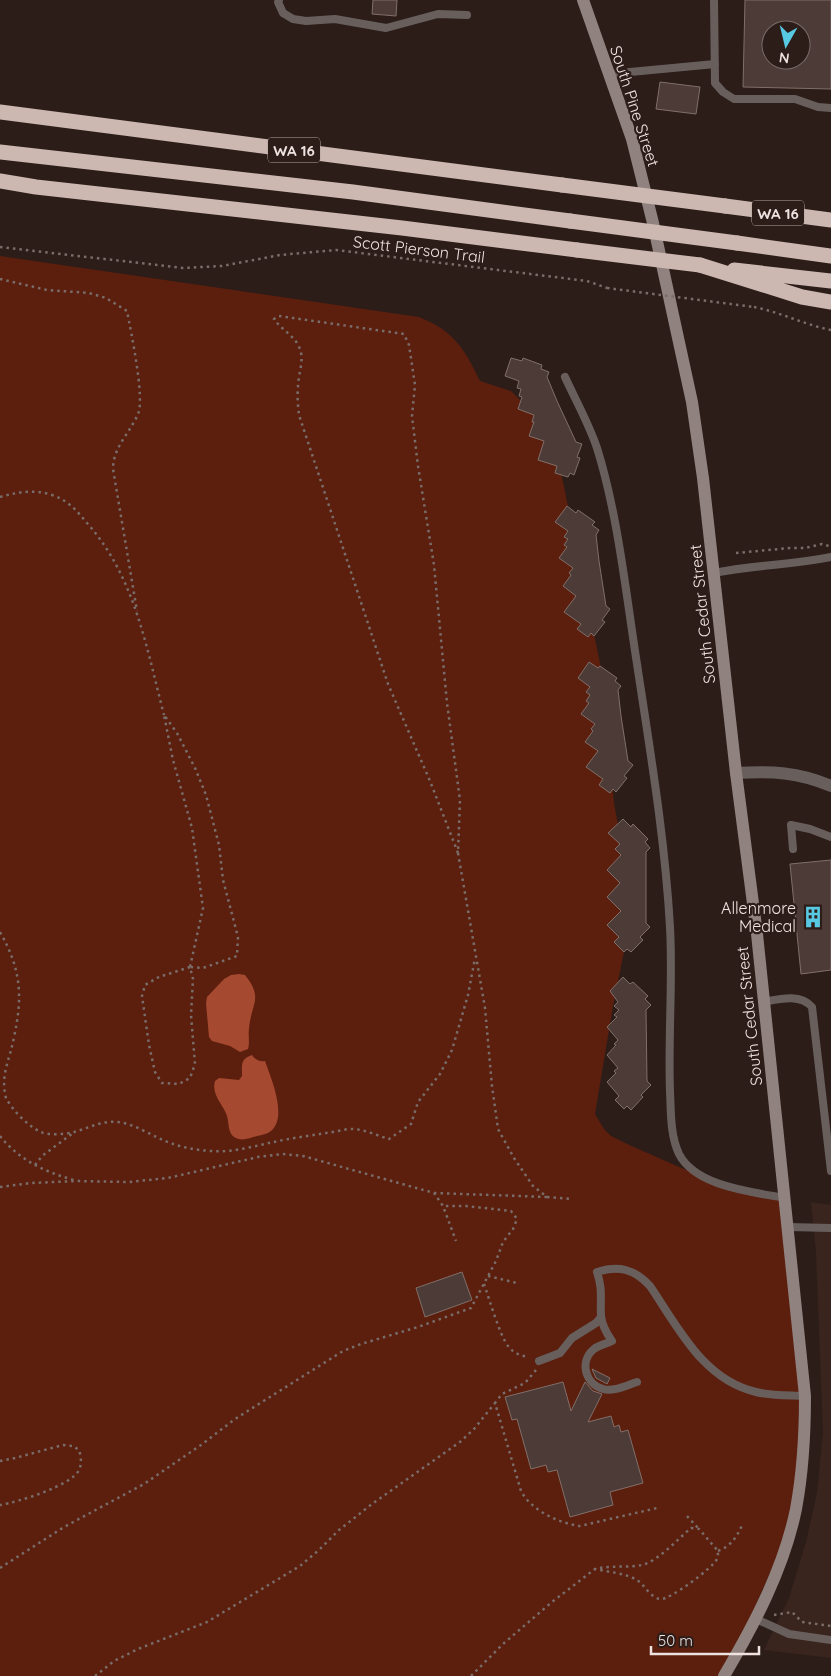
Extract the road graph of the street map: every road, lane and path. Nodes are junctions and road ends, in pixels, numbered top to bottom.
1 (279, 0) edge
2 (583, 0) edge
3 (714, 0) edge
4 (467, 14) dead end
5 (715, 64) junction
6 (609, 74) junction
7 (0, 106) edge
8 (831, 108) edge
9 (0, 112) edge
10 (26, 115) junction
11 (0, 152) edge
12 (0, 181) edge
13 (0, 187) edge
14 (36, 187) junction
15 (831, 220) edge
16 (652, 223) joint
17 (0, 247) edge
18 (831, 256) edge
19 (746, 276) junction
20 (0, 280) edge
21 (831, 281) edge
22 (831, 302) edge
23 (831, 330) edge
24 (565, 377) dead end
25 (0, 497) edge
26 (831, 546) edge
27 (736, 553) dead end
28 (831, 557) edge
29 (714, 573) junction
30 (137, 611) junction
31 (164, 715) junction
32 (736, 772) junction
33 (831, 786) edge
34 (831, 837) edge
35 (793, 849) dead end
36 (458, 853) junction
37 (0, 932) edge
38 (475, 955) junction
39 (190, 966) junction
40 (763, 1002) junction
41 (74, 1132) junction
42 (0, 1136) edge
43 (35, 1165) junction
44 (831, 1171) edge
45 (77, 1181) junction
46 (0, 1187) edge
47 (434, 1193) junction
48 (547, 1197) junction
49 (785, 1198) junction
50 (572, 1199) dead end
51 (443, 1206) junction
52 (788, 1227) junction
53 (831, 1228) edge
54 (456, 1241) dead end
55 (488, 1276) junction
56 (517, 1283) dead end
57 (484, 1284) junction
58 (601, 1316) junction
59 (531, 1357) dead end
60 (539, 1361) joint
61 (637, 1382) dead end
62 (806, 1396) junction
63 (495, 1404) junction
64 (0, 1461) edge
65 (0, 1505) edge
66 (657, 1508) dead end
67 (687, 1516) dead end
68 (742, 1525) dead end
69 (699, 1529) junction
70 (718, 1551) junction
71 (0, 1568) edge
72 (595, 1569) junction
73 (756, 1619) junction
74 (831, 1626) edge
75 (831, 1640) edge
76 (95, 1676) edge
77 (471, 1676) edge
78 (724, 1676) edge

1 - 4 lane
2 - 6 main road, South Pine Street
3 - 5 lane
5 - 6 lane
5 - 8 lane
6 - 16 main road, South Pine Street
7 - 10 highway
9 - 10 highway, WA 16
10 - 15 highway, WA 16, bridge
11 - 18 highway, bridge
12 - 14 highway
13 - 14 highway
14 - 19 highway, bridge
16 - 29 main road, South Cedar Street
17 - 23 path, Scott Pierson Trail, bridge
19 - 21 highway
19 - 22 highway
20 - 30 path
24 - 49 lane
25 - 30 path
26 - 27 path
28 - 29 lane
29 - 32 main road, South Cedar Street
30 - 31 path
31 - 39 path
31 - 39 path
32 - 33 street
32 - 40 main road, South Cedar Street
34 - 35 lane
36 - 36 path
36 - 38 path
37 - 41 path
38 - 41 path
38 - 48 path
39 - 39 path
40 - 44 lane
40 - 49 main road, South Cedar Street
41 - 43 path
42 - 43 path
43 - 45 path
45 - 46 path
45 - 47 path
47 - 48 path
47 - 51 path
48 - 50 path
49 - 52 main road, South Cedar Street
51 - 54 path
51 - 55 path
52 - 53 lane
52 - 62 main road, South Cedar Street
55 - 56 path
55 - 57 path
57 - 59 path
57 - 71 path
58 - 60 lane
58 - 61 lane
58 - 62 lane
60 - 63 path
62 - 73 main road, South Cedar Street
63 - 66 path
63 - 76 path
64 - 65 path
67 - 69 path
68 - 70 path
69 - 70 path
69 - 72 path
70 - 72 path
72 - 77 path
73 - 74 path
73 - 75 lane
73 - 78 main road, South Cedar Street

